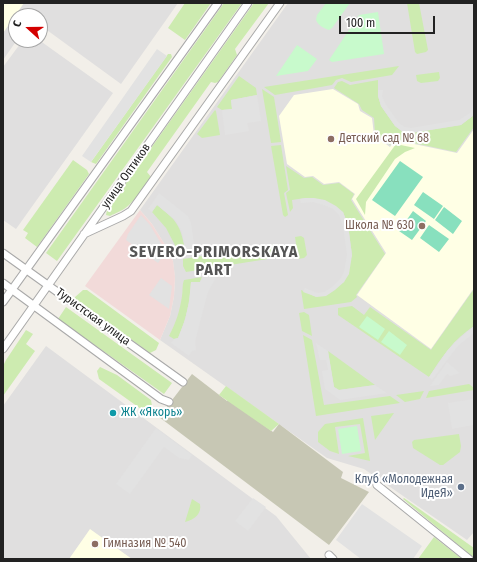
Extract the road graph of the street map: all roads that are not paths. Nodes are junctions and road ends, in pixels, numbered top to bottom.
1 (218, 3) edge
2 (248, 3) edge
3 (280, 3) edge
4 (84, 234) junction
5 (3, 252) edge
6 (27, 270) junction
7 (3, 283) edge
8 (48, 285) junction
9 (12, 290) junction
10 (3, 302) edge
11 (34, 305) junction
12 (3, 348) edge
13 (183, 382) dead end
14 (169, 402) dead end
15 (377, 485) dead end
16 (469, 559) edge

1 - 6 street
2 - 4 street, улица Оптиков
3 - 4 street
4 - 8 street, улица Оптиков
5 - 6 street, Туристская улица
6 - 8 street, Туристская улица
6 - 9 street
7 - 9 street, Туристская улица
8 - 11 street, улица Оптиков
8 - 13 street, Туристская улица
9 - 10 street
9 - 11 street, Туристская улица
11 - 12 street, улица Оптиков
11 - 14 street, Туристская улица
15 - 16 street

